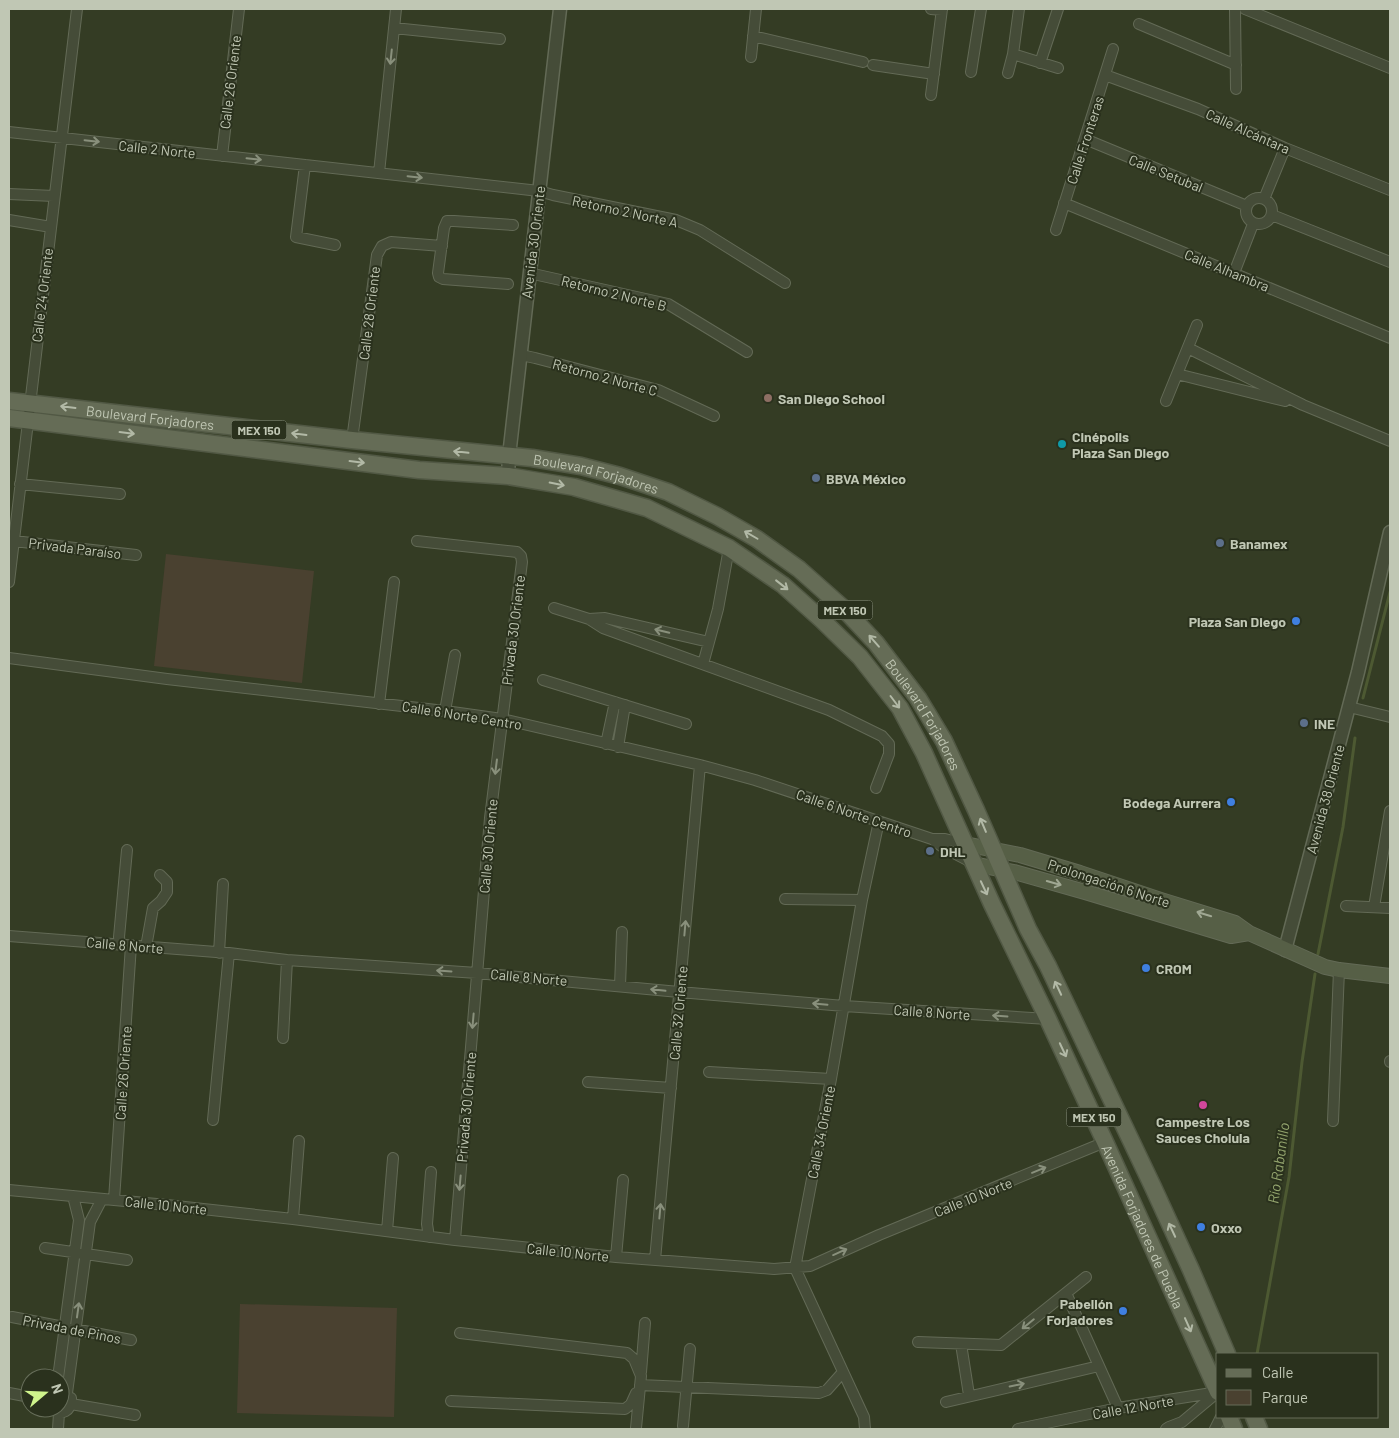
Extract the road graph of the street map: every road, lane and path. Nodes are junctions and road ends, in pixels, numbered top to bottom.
1 (77, 9) edge
2 (239, 9) edge
3 (396, 9) edge
4 (560, 9) edge
5 (756, 9) edge
6 (931, 9) edge
7 (982, 9) edge
8 (1019, 9) edge
9 (1058, 9) edge
10 (1236, 9) edge
11 (1245, 9) edge
12 (942, 10) edge
13 (1139, 24) dead end
14 (394, 28) junction
15 (753, 36) junction
16 (500, 39) dead end
17 (1114, 50) dead end
18 (1013, 54) junction
19 (751, 56) dead end
20 (1040, 63) junction
21 (1236, 65) junction
22 (1058, 68) dead end
23 (1390, 68) edge
24 (971, 72) dead end
25 (1008, 73) dead end
26 (934, 74) junction
27 (1105, 75) junction
28 (1236, 89) dead end
29 (931, 95) dead end
30 (9, 132) edge
31 (61, 138) junction
32 (1085, 139) junction
33 (1286, 148) junction
34 (222, 156) junction
35 (305, 165) junction
36 (379, 173) junction
37 (1390, 190) edge
38 (539, 191) junction
39 (9, 194) edge
40 (54, 196) junction
41 (1264, 199) junction
42 (1064, 203) junction
43 (1247, 206) junction
44 (1272, 215) junction
45 (9, 220) edge
46 (1253, 224) junction
47 (512, 225) dead end
48 (50, 227) junction
49 (1056, 230) dead end
50 (335, 245) dead end
51 (442, 246) junction
52 (1390, 262) edge
53 (530, 273) junction
54 (1234, 273) junction
55 (785, 283) dead end
56 (508, 284) dead end
57 (1197, 325) dead end
58 (1390, 338) edge
59 (1188, 348) junction
60 (747, 352) dead end
61 (521, 356) junction
62 (1177, 374) junction
63 (9, 401) edge
64 (1166, 401) dead end
65 (30, 403) junction
66 (1303, 405) junction
67 (714, 416) dead end
68 (9, 418) edge
69 (28, 420) junction
70 (352, 440) junction
71 (1390, 441) edge
72 (510, 456) junction
73 (508, 476) junction
74 (20, 484) junction
75 (120, 494) dead end
76 (1390, 532) edge
77 (14, 541) junction
78 (417, 541) dead end
79 (729, 548) junction
80 (136, 555) dead end
81 (9, 582) edge
82 (394, 582) dead end
83 (554, 608) dead end
84 (589, 619) junction
85 (640, 626) junction
86 (635, 640) junction
87 (709, 642) junction
88 (455, 655) dead end
89 (9, 658) edge
90 (703, 664) junction
91 (543, 680) dead end
92 (379, 704) junction
93 (620, 704) junction
94 (1349, 707) junction
95 (445, 711) junction
96 (1390, 717) edge
97 (502, 719) junction
98 (686, 724) dead end
99 (606, 744) junction
100 (618, 746) junction
101 (700, 766) junction
102 (876, 788) dead end
103 (1390, 811) edge
104 (879, 821) junction
105 (932, 839) junction
106 (965, 844) junction
107 (127, 850) dead end
108 (994, 850) junction
109 (973, 864) junction
110 (1002, 870) junction
111 (160, 875) dead end
112 (223, 884) dead end
113 (786, 899) dead end
114 (862, 900) junction
115 (1346, 906) dead end
116 (1374, 907) junction
117 (1390, 908) edge
118 (622, 932) dead end
119 (1249, 933) junction
120 (9, 936) edge
121 (120, 945) junction
122 (131, 945) junction
123 (146, 946) junction
124 (1285, 950) junction
125 (224, 953) junction
126 (287, 960) junction
127 (1339, 970) junction
128 (477, 973) junction
129 (1390, 976) edge
130 (620, 986) junction
131 (680, 992) junction
132 (844, 1006) junction
133 (1048, 1019) junction
134 (283, 1038) dead end
135 (709, 1072) dead end
136 (831, 1079) junction
137 (588, 1082) dead end
138 (671, 1088) junction
139 (213, 1120) dead end
140 (1332, 1121) dead end
141 (299, 1141) dead end
142 (1106, 1142) junction
143 (394, 1158) dead end
144 (431, 1172) dead end
145 (623, 1180) dead end
146 (9, 1190) edge
147 (73, 1196) junction
148 (102, 1199) junction
149 (114, 1200) junction
150 (293, 1219) junction
151 (387, 1231) junction
152 (429, 1237) junction
153 (455, 1240) junction
154 (45, 1248) dead end
155 (80, 1253) junction
156 (1155, 1254) junction
157 (616, 1257) junction
158 (127, 1260) dead end
159 (656, 1260) junction
160 (794, 1268) junction
161 (1191, 1270) junction
162 (1086, 1277) dead end
163 (1066, 1293) junction
164 (12, 1317) dead end
165 (646, 1323) dead end
166 (70, 1328) junction
167 (460, 1333) dead end
168 (131, 1340) dead end
169 (918, 1342) dead end
170 (961, 1344) junction
171 (690, 1349) dead end
172 (1227, 1353) edge
173 (1099, 1366) junction
174 (60, 1368) edge
175 (66, 1368) edge
176 (843, 1372) junction
177 (640, 1380) junction
178 (687, 1387) junction
179 (1216, 1388) edge
180 (1216, 1392) edge
181 (1216, 1394) edge
182 (970, 1395) junction
183 (70, 1398) edge
184 (451, 1401) dead end
185 (946, 1402) dead end
186 (71, 1404) joint
187 (1118, 1408) junction
188 (135, 1415) dead end
189 (1220, 1418) edge
190 (682, 1426) dead end
191 (1181, 1426) edge
192 (636, 1428) edge
193 (865, 1429) edge
194 (1018, 1429) edge
195 (1166, 1429) edge
196 (1214, 1429) edge

1 - 31 street, Calle 24 Oriente
2 - 34 street, Calle 26 Oriente
3 - 14 street
4 - 38 street, Avenida 30 Oriente
5 - 15 street
6 - 12 street
7 - 24 street
8 - 18 street
9 - 20 street
10 - 21 street
11 - 23 street
12 - 26 street
13 - 21 street
14 - 16 street
14 -> 36 street
15 - 19 street
15 - 26 street
17 - 27 street, Calle Fronteras
18 - 20 street
18 - 25 street
20 - 22 street
21 - 28 street
26 - 29 street
27 - 32 street, Calle Fronteras
27 - 33 street, Calle Alcántara
30 - 31 street, Calle 2 Norte
31 -> 34 street, Calle 2 Norte
31 - 40 street, Calle 24 Oriente
32 - 42 street, Calle Fronteras
32 - 43 street, Calle Setubal
33 - 37 street, Calle Alcántara
33 - 41 street
34 -> 35 street, Calle 2 Norte
35 - 36 street, Calle 2 Norte
35 - 50 street
36 -> 38 street, Calle 2 Norte
38 - 53 street, Avenida 30 Oriente
38 - 55 street, Retorno 2 Norte A
39 - 40 street
40 - 48 street, Calle 24 Oriente
41 - 43 street
41 - 44 street
42 - 49 street, Calle Fronteras
42 - 54 street, Calle Alhambra
43 - 46 street
44 - 46 street
44 - 52 street
45 - 48 street
46 - 54 street
47 - 51 street
48 - 65 street, Calle 24 Oriente
51 - 56 street
51 - 70 street, Calle 28 Oriente
53 - 60 street, Retorno 2 Norte B
53 - 61 street, Avenida 30 Oriente
54 - 58 street, Calle Alhambra
57 - 59 street
59 - 62 street
59 - 66 street
61 - 67 street, Retorno 2 Norte C
61 - 72 street, Avenida 30 Oriente
62 - 64 street
62 - 66 street
63 - 65 main road, Boulevard Forjadores / MEX 150
65 - 69 street, Calle 24 Oriente
70 -> 65 main road, Boulevard Forjadores / MEX 150
66 - 71 street
68 - 69 main road, Boulevard Forjadores / MEX 150
69 -> 73 main road, Boulevard Forjadores / MEX 150
69 - 74 street, Calle 24 Oriente
72 -> 70 main road, Boulevard Forjadores / MEX 150
72 - 73 street, Avenida 30 Oriente
108 -> 72 main road, Boulevard Forjadores / MEX 150
73 -> 79 main road, Boulevard Forjadores / MEX 150
74 - 75 street
74 - 77 street, Calle 24 Oriente
76 - 94 street, Avenida 38 Oriente
77 - 80 street, Privada Paraíso
77 - 81 street, Calle 24 Oriente
78 - 97 street, Privada 30 Oriente
79 - 87 street
79 -> 106 main road, Boulevard Forjadores / MEX 150
82 - 92 street
83 - 84 street
84 - 85 street
84 - 86 street
85 - 86 street
87 -> 85 street
86 - 90 street
87 - 90 street
88 - 95 street
89 - 92 street, Calle 6 Norte Centro
90 - 102 street
91 - 93 street
92 - 95 street, Calle 6 Norte Centro
93 - 98 street
93 - 99 street
93 - 100 street
94 - 96 street
94 - 124 street, Avenida 38 Oriente
95 - 97 street, Calle 6 Norte Centro
97 - 99 street, Calle 6 Norte Centro
97 -> 128 street, Calle 30 Oriente
99 - 100 street, Calle 6 Norte Centro
100 - 101 street, Calle 6 Norte Centro
101 - 104 street, Calle 6 Norte Centro
131 -> 101 street, Calle 32 Oriente
103 - 116 street
104 - 105 street, Calle 6 Norte Centro
104 - 114 street, Calle 34 Oriente
105 - 106 street, Calle 6 Norte Centro
105 - 109 street, Calle 6 Norte Centro
106 - 108 main road, Prolongación 6 Norte
106 - 109 main road, Avenida Forjadores de Puebla / MEX 150
107 - 121 street
108 - 110 main road, Boulevard Forjadores / MEX 150
119 -> 108 main road, Prolongación 6 Norte
109 - 110 main road, Prolongación 6 Norte
109 -> 133 main road, Avenida Forjadores de Puebla / MEX 150
110 -> 119 main road, Prolongación 6 Norte
161 -> 110 main road, Avenida Forjadores de Puebla / MEX 150
111 - 123 street
112 - 125 street
113 - 114 street
114 - 132 street, Calle 34 Oriente
115 - 116 street
116 - 117 street
118 - 130 street
119 - 124 main road, Prolongación 6 Norte
120 - 121 street, Calle 8 Norte
121 - 122 street, Calle 8 Norte
122 - 123 street, Calle 8 Norte
122 - 149 street, Calle 26 Oriente
123 - 125 street, Calle 8 Norte
124 - 127 main road, Prolongación 6 Norte
125 - 126 street, Calle 8 Norte
125 - 139 street
128 -> 126 street, Calle 8 Norte
126 - 134 street
127 - 129 main road, Prolongación 6 Norte
127 - 140 street
128 - 130 street, Calle 8 Norte
128 -> 153 street, Privada 30 Oriente
131 -> 130 street, Calle 8 Norte
132 -> 131 street, Calle 8 Norte
131 - 138 street, Calle 32 Oriente
133 -> 132 street, Calle 8 Norte
132 - 136 street, Calle 34 Oriente
133 -> 142 main road, Avenida Forjadores de Puebla / MEX 150
135 - 136 street
136 - 160 street, Calle 34 Oriente
137 - 138 street
159 -> 138 street, Calle 32 Oriente
141 - 150 street
142 - 156 main road, Avenida Forjadores de Puebla / MEX 150
160 -> 142 street, Calle 10 Norte
143 - 151 street
144 - 152 street
145 - 157 street
146 - 147 street, Calle 10 Norte
147 - 148 street, Calle 10 Norte
147 - 155 street
148 - 149 street, Calle 10 Norte
148 - 155 street
149 - 150 street, Calle 10 Norte
150 - 151 street, Calle 10 Norte
151 - 152 street, Calle 10 Norte
152 - 153 street, Calle 10 Norte
153 - 157 street, Calle 10 Norte
154 - 155 street
155 - 158 street
155 - 166 street
156 - 161 main road
156 -> 179 main road, Avenida Forjadores de Puebla / MEX 150
157 - 159 street, Calle 10 Norte
159 - 160 street, Calle 10 Norte
160 - 176 street
161 - 172 main road, Avenida Forjadores de Puebla / MEX 150
162 - 163 street
163 -> 170 street
163 - 173 street
164 - 166 street, Privada de Pinos
165 - 177 street
166 - 168 street, Privada de Pinos
166 - 174 street
166 - 175 street
167 - 177 street
169 - 170 street
170 - 182 street
171 - 178 street
182 -> 173 street
173 - 187 street
176 - 178 street
176 - 193 street
177 - 178 street
177 - 184 street
177 - 192 street
178 - 190 street
180 - 187 street, Calle 12 Norte
181 - 191 street
182 - 185 street
183 - 186 street
186 - 188 street
187 - 194 street, Calle 12 Norte
189 - 196 street
191 - 195 street

